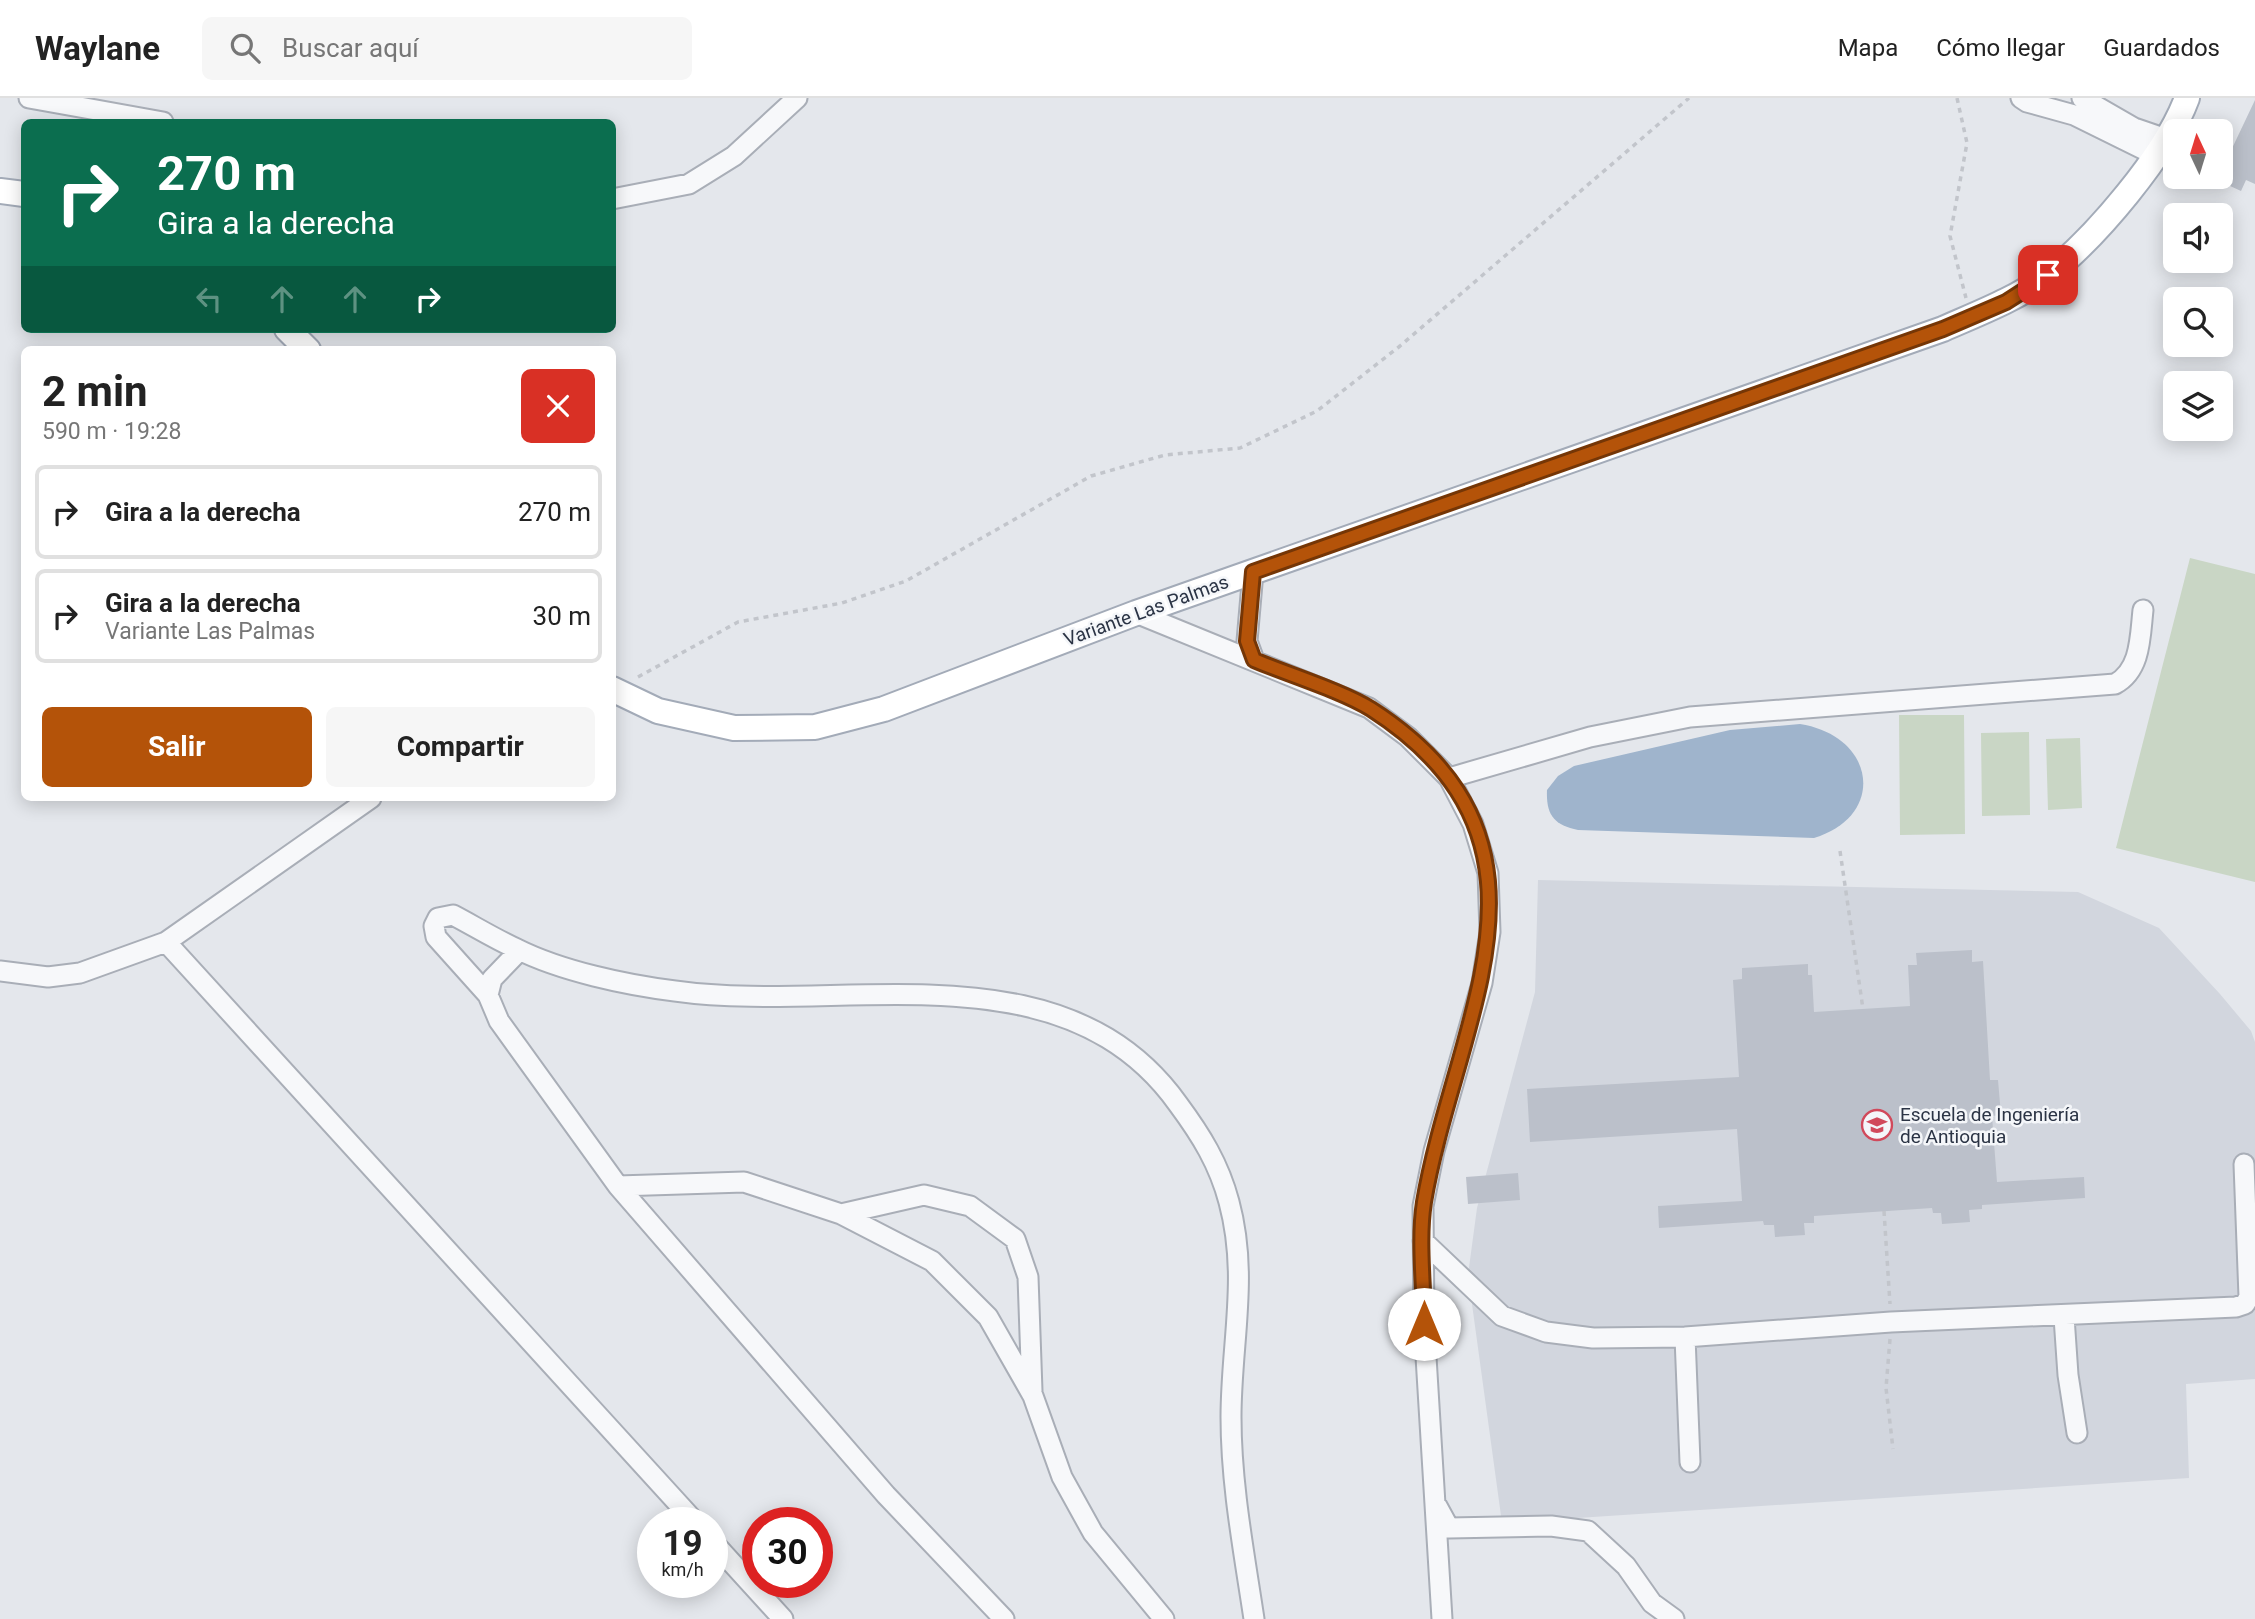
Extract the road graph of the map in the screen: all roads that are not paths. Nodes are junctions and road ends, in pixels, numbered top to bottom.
1 (29, 98) edge
2 (797, 98) edge
3 (2021, 98) edge
4 (2082, 98) edge
5 (2187, 98) edge
6 (146, 119) edge
7 (2161, 147) junction
8 (0, 191) edge
9 (21, 194) edge
10 (616, 198) edge
11 (291, 333) edge
12 (304, 346) edge
13 (1253, 572) junction
14 (2143, 610) dead end
15 (1136, 613) junction
16 (1254, 660) junction
17 (616, 693) edge
18 (1449, 778) junction
19 (367, 801) edge
20 (166, 943) junction
21 (519, 951) junction
22 (0, 971) edge
23 (488, 995) junction
24 (2244, 1164) dead end
25 (618, 1186) junction
26 (841, 1214) junction
27 (1423, 1241) junction
28 (2064, 1317) junction
29 (1685, 1337) junction
30 (1032, 1395) junction
31 (2077, 1433) dead end
32 (1690, 1462) dead end
33 (1433, 1499) junction
34 (681, 1507) edge
35 (728, 1559) edge
36 (783, 1619) edge
37 (1004, 1619) edge
38 (1164, 1619) edge
39 (1254, 1619) edge
40 (1442, 1619) edge
41 (1674, 1619) edge

1 - 6 street
2 - 10 street
3 - 7 street
4 - 7 street
5 - 7 main road, Variante Las Palmas
7 - 13 main road, Variante Las Palmas
8 - 9 main road
11 - 12 main road
13 - 15 main road, Variante Las Palmas
13 - 16 street
14 - 18 street
15 - 16 street
15 - 17 main road, Variante Las Palmas
16 - 18 street
18 - 27 street
19 - 20 street
20 - 22 street
20 - 34 street
21 - 23 street
21 - 23 street
21 - 39 street
23 - 25 street
24 - 28 street
25 - 26 street
25 - 37 street
26 - 30 street
26 - 30 street
27 - 29 street
27 - 33 street
28 - 29 street
28 - 31 street
29 - 32 street
30 - 38 street
33 - 40 street
33 - 41 street
35 - 36 street

